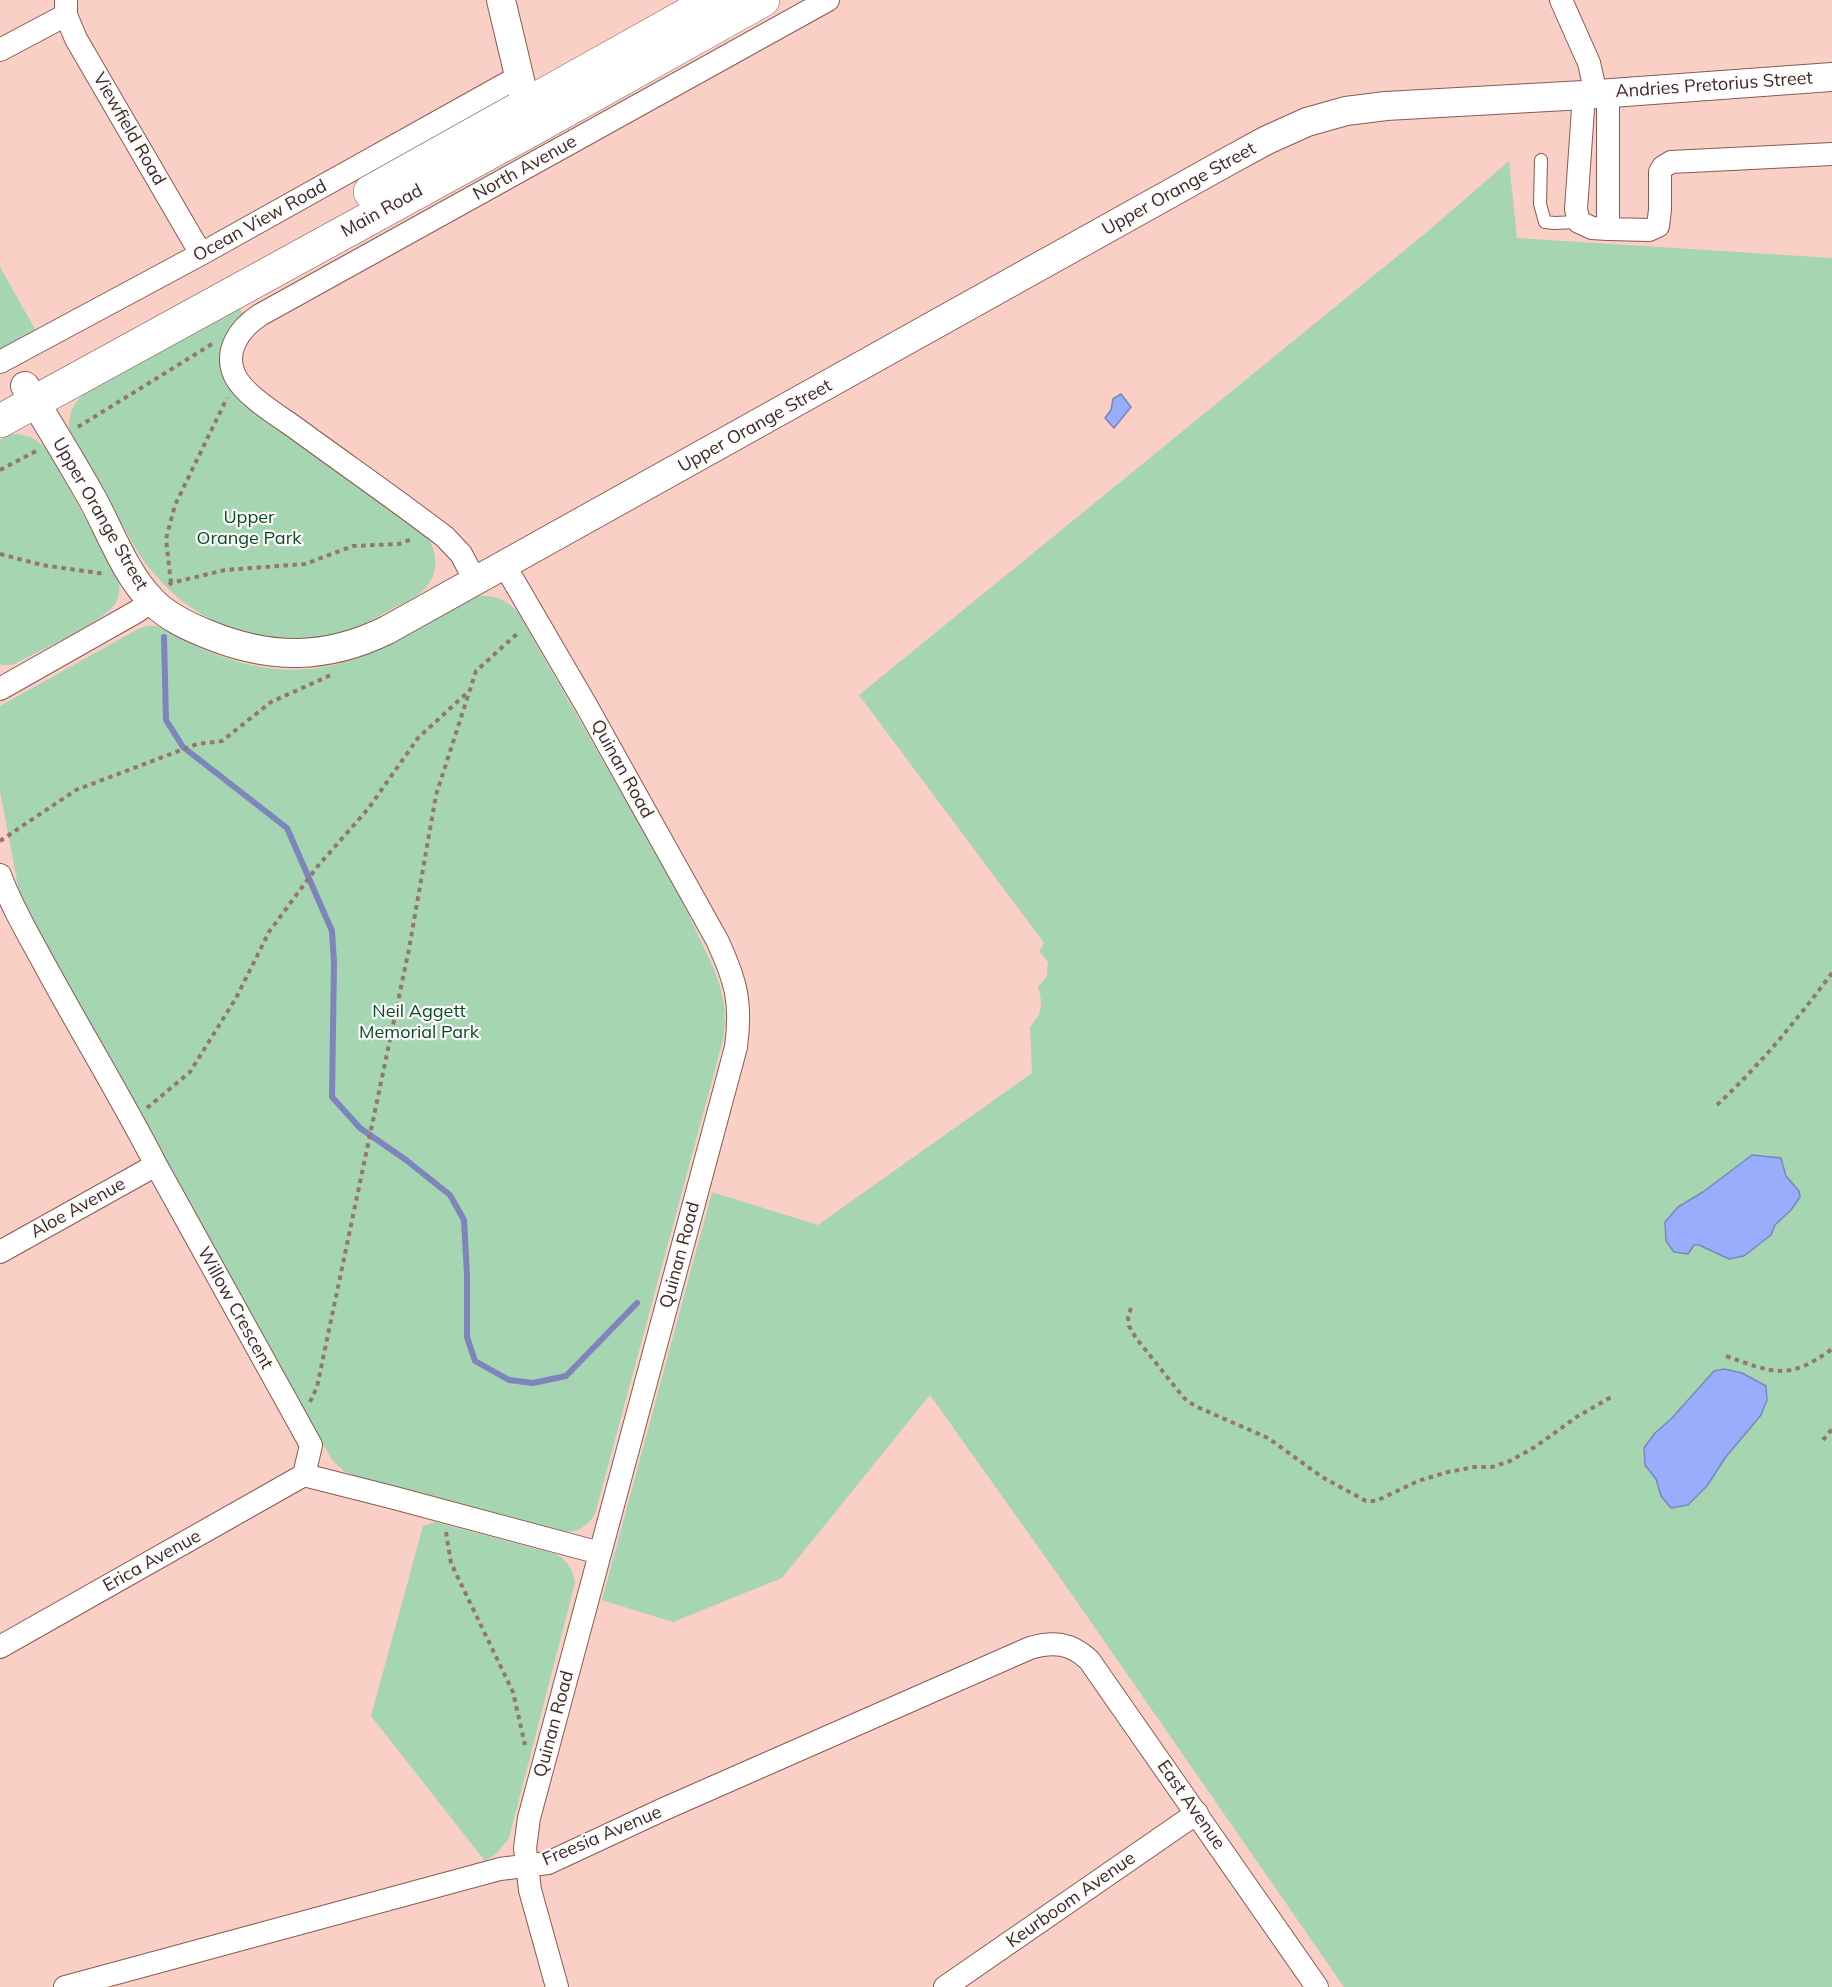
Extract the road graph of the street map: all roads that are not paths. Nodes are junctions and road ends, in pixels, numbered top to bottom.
1 (501, 0) edge
2 (713, 0) edge
3 (763, 0) edge
4 (828, 0) edge
5 (1562, 0) edge
6 (66, 7) edge
7 (0, 50) edge
8 (1832, 77) edge
9 (1596, 94) junction
10 (527, 103) junction
11 (1832, 154) edge
12 (1541, 160) dead end
13 (1594, 166) junction
14 (1579, 222) junction
15 (1608, 229) junction
16 (201, 254) junction
17 (0, 362) edge
18 (20, 396) edge
19 (0, 421) edge
20 (505, 566) junction
21 (475, 580) junction
22 (162, 592) junction
23 (0, 689) edge
24 (0, 875) edge
25 (156, 1166) junction
26 (0, 1252) edge
27 (304, 1475) junction
28 (600, 1553) junction
29 (1050, 1644) joint
30 (0, 1647) edge
31 (1197, 1813) junction
32 (527, 1866) junction
33 (65, 1987) edge
34 (557, 1987) edge
35 (945, 1987) edge
36 (1317, 1987) edge

1 - 10 street
2 - 10 main road, Main Road
3 - 10 main road, Main Road
4 - 21 street, North Avenue
5 - 9 street
6 - 7 street
6 - 16 street, Viewfield Road
8 - 9 street, Andries Pretorius Street
9 - 13 street
9 - 20 street, Upper Orange Street
10 - 16 street, Ocean View Road
10 - 18 main road, Main Road
11 - 15 street
12 - 14 lane
13 - 14 street
13 - 15 street
14 - 15 street
16 - 17 street, Ocean View Road
18 - 19 main road, Main Road
18 - 22 street, Upper Orange Street
20 - 21 street, Upper Orange Street
20 - 28 street, Quinan Road
21 - 22 street, Upper Orange Street
22 - 23 street
24 - 25 street, Willow Crescent
25 - 26 street, Aloe Avenue
25 - 27 street, Willow Crescent
27 - 28 street
27 - 30 street, Erica Avenue
28 - 32 street, Quinan Road
29 - 31 street, East Avenue
29 - 32 street, Freesia Avenue
31 - 35 street, Keurboom Avenue
31 - 36 street, East Avenue
32 - 33 street, Freesia Avenue
32 - 34 street, Quinan Road

